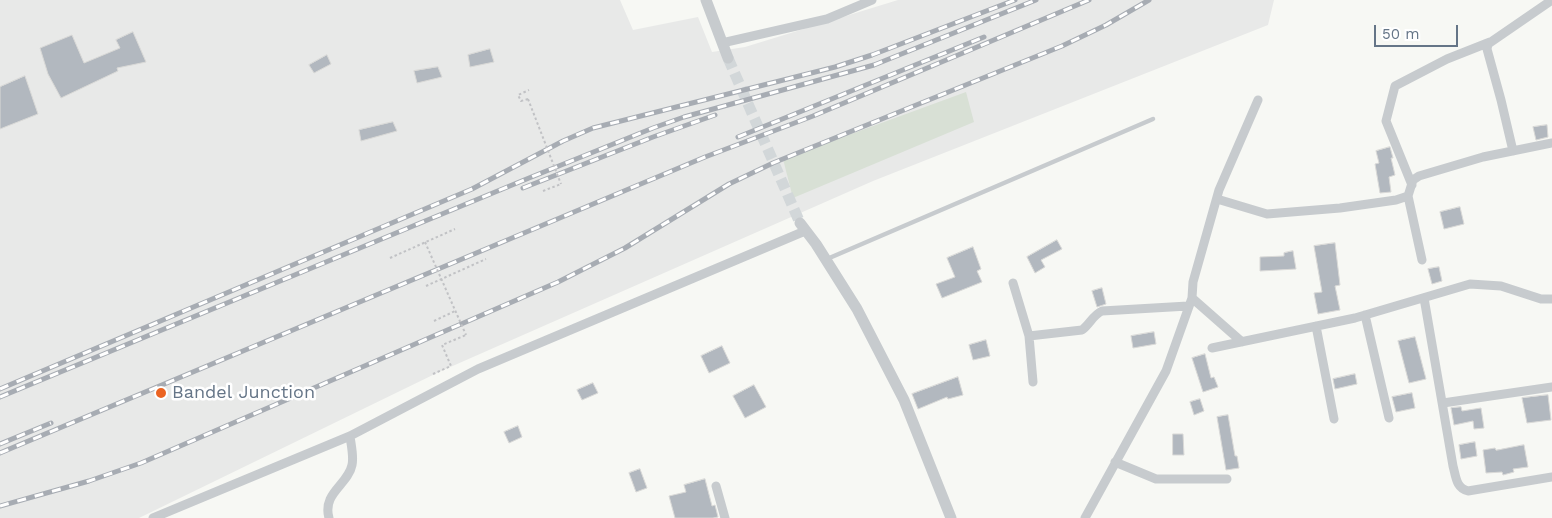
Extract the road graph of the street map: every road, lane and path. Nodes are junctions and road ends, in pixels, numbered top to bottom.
1 (706, 0) edge
2 (872, 0) edge
3 (1552, 0) edge
4 (861, 2) edge
5 (1490, 42) junction
6 (722, 43) junction
7 (728, 58) tunnel mouth
8 (529, 90) dead end
9 (1258, 100) dead end
10 (1153, 119) dead end
11 (1552, 143) edge
12 (1513, 151) junction
13 (1412, 185) junction
14 (543, 191) dead end
15 (1408, 196) junction
16 (1217, 199) junction
17 (803, 227) joint
18 (454, 230) dead end
19 (426, 242) junction
20 (390, 258) dead end
21 (486, 260) dead end
22 (826, 260) junction
23 (1422, 260) dead end
24 (442, 279) junction
25 (1013, 283) dead end
26 (426, 286) dead end
27 (1424, 298) junction
28 (1552, 299) edge
29 (1190, 302) junction
30 (455, 311) junction
31 (1365, 315) junction
32 (434, 321) dead end
33 (1316, 326) junction
34 (1029, 336) junction
35 (1242, 342) junction
36 (1212, 348) dead end
37 (433, 374) dead end
38 (1033, 382) dead end
39 (1552, 387) edge
40 (1443, 404) junction
41 (1389, 418) dead end
42 (1334, 419) dead end
43 (350, 436) junction
44 (1115, 462) junction
45 (1552, 477) edge
46 (1227, 479) dead end
47 (716, 486) dead end
48 (153, 518) edge
49 (329, 518) edge
50 (725, 518) edge
51 (951, 518) edge
52 (1085, 518) edge

1 - 6 street
2 - 4 street
3 - 5 street
4 - 6 street
5 - 12 street
5 - 13 street
6 - 7 street
8 - 14 path, bridge
9 - 16 street
10 - 22 lane
11 - 12 street
12 - 13 street
13 - 15 street
15 - 16 street
15 - 23 street
16 - 29 street
17 - 22 street
17 - 43 street
18 - 19 path
19 - 20 path
19 - 24 path, bridge
21 - 24 path
22 - 51 street
24 - 26 path
24 - 30 path, bridge
25 - 34 street
27 - 28 street
27 - 31 street
27 - 40 street
29 - 34 street
29 - 35 street
29 - 44 street
30 - 32 path
30 - 37 path, bridge
31 - 33 street
31 - 41 street
33 - 35 street
33 - 42 street
34 - 38 street
35 - 36 street
39 - 40 street
40 - 45 street
43 - 48 street
43 - 49 street
44 - 46 street
44 - 52 street
47 - 50 street

